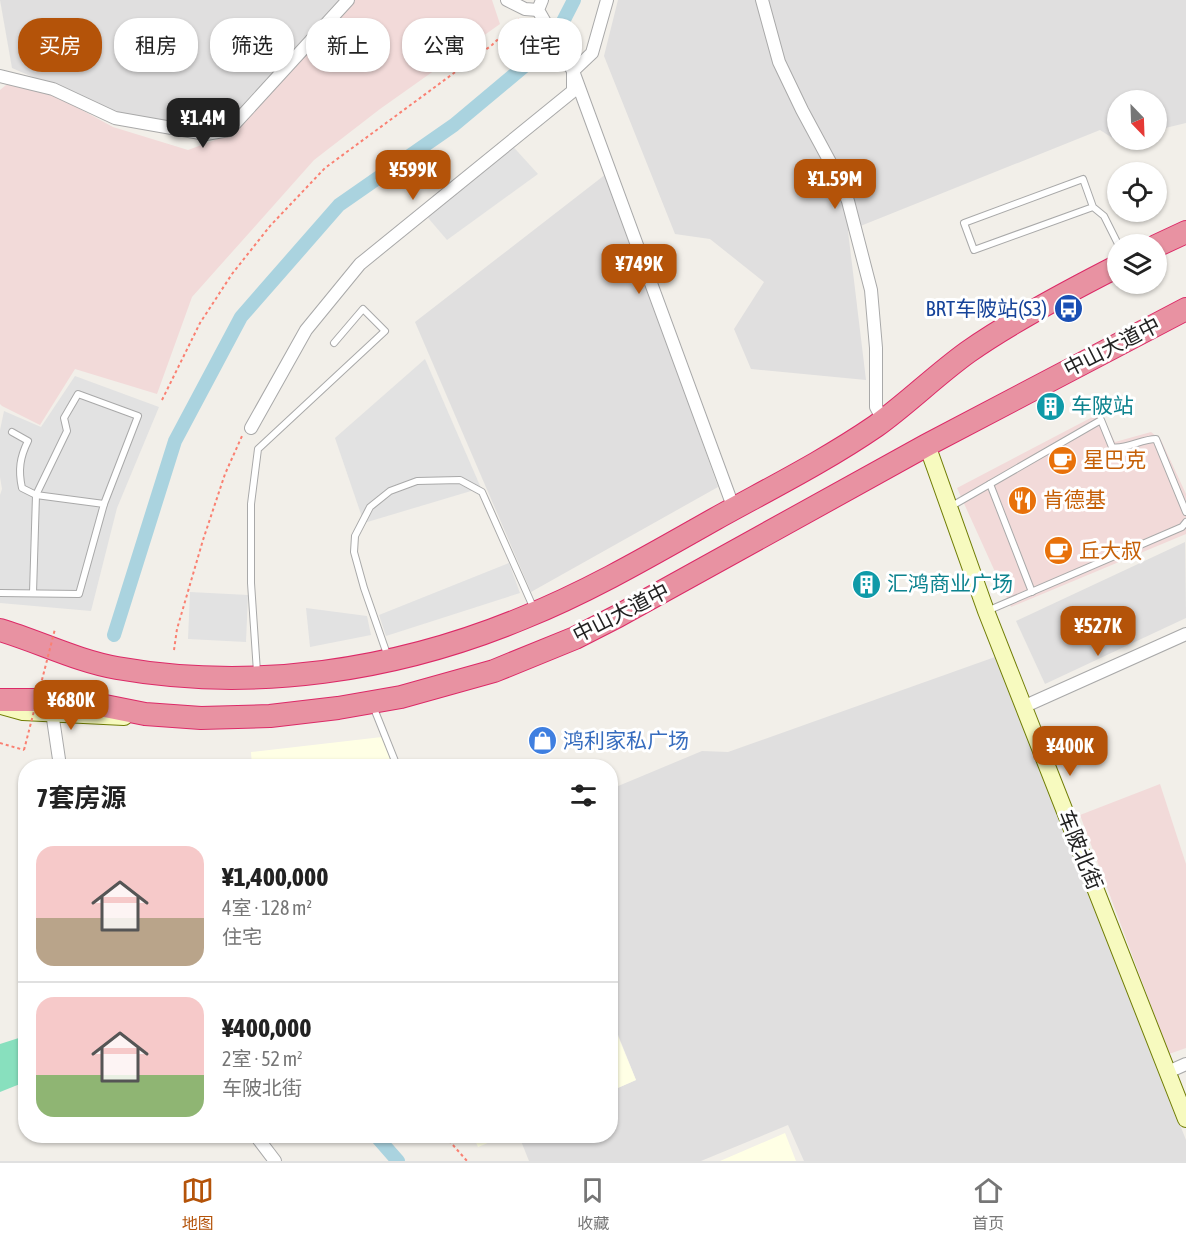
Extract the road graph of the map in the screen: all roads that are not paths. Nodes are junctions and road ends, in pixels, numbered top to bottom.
1 (348, 0) edge
2 (507, 0) edge
3 (607, 0) edge
4 (762, 0) edge
5 (540, 5) edge
6 (582, 62) edge
7 (573, 72) edge
8 (573, 72) edge
9 (0, 76) edge
10 (1093, 207) junction
11 (1186, 232) edge
12 (1113, 234) edge
13 (1167, 241) edge
14 (1107, 272) edge
15 (1186, 309) edge
16 (334, 343) dead end
17 (884, 420) junction
18 (251, 428) road end
19 (12, 432) dead end
20 (927, 445) junction
21 (990, 484) junction
22 (36, 495) junction
23 (104, 504) junction
24 (949, 507) junction
25 (734, 508) junction
26 (1186, 512) edge
27 (1186, 522) edge
28 (1032, 592) junction
29 (0, 593) edge
30 (33, 593) junction
31 (986, 611) junction
32 (536, 613) junction
33 (0, 630) edge
34 (1186, 634) edge
35 (389, 660) junction
36 (258, 678) junction
37 (0, 700) edge
38 (372, 703) junction
39 (0, 706) edge
40 (1023, 707) junction
41 (52, 712) junction
42 (145, 714) junction
43 (59, 759) edge
44 (395, 759) edge
45 (1186, 1064) edge
46 (1168, 1072) junction
47 (1186, 1119) edge
48 (261, 1143) edge
49 (275, 1161) edge

1 - 9 street
2 - 5 street
3 - 6 street
4 - 17 street
7 - 18 street
8 - 25 street
10 - 10 lane
10 - 12 lane
11 - 13 highway
14 - 17 highway, 中山大道中
15 - 20 highway, 中山大道中
16 - 36 lane
17 - 25 highway, 中山大道中
19 - 22 lane
20 - 24 street, 车陂北街
20 - 38 highway, 中山大道中
21 - 24 lane
21 - 26 lane
21 - 28 lane
22 - 23 lane
22 - 23 lane
22 - 30 lane
23 - 30 lane
24 - 31 street, 车陂北街
25 - 32 highway, 中山大道中
27 - 28 lane
28 - 31 lane
29 - 30 lane
31 - 40 street, 车陂北街
32 - 35 highway, 中山大道中
32 - 35 lane
33 - 36 highway, 中山大道中
34 - 40 street
35 - 36 highway, 中山大道中
37 - 42 highway, 中山大道中
38 - 42 highway, 中山大道中
38 - 44 lane
39 - 41 street
40 - 46 street, 车陂北街
41 - 42 street
41 - 43 street
45 - 46 street
46 - 47 street, 车陂北街
48 - 49 street

